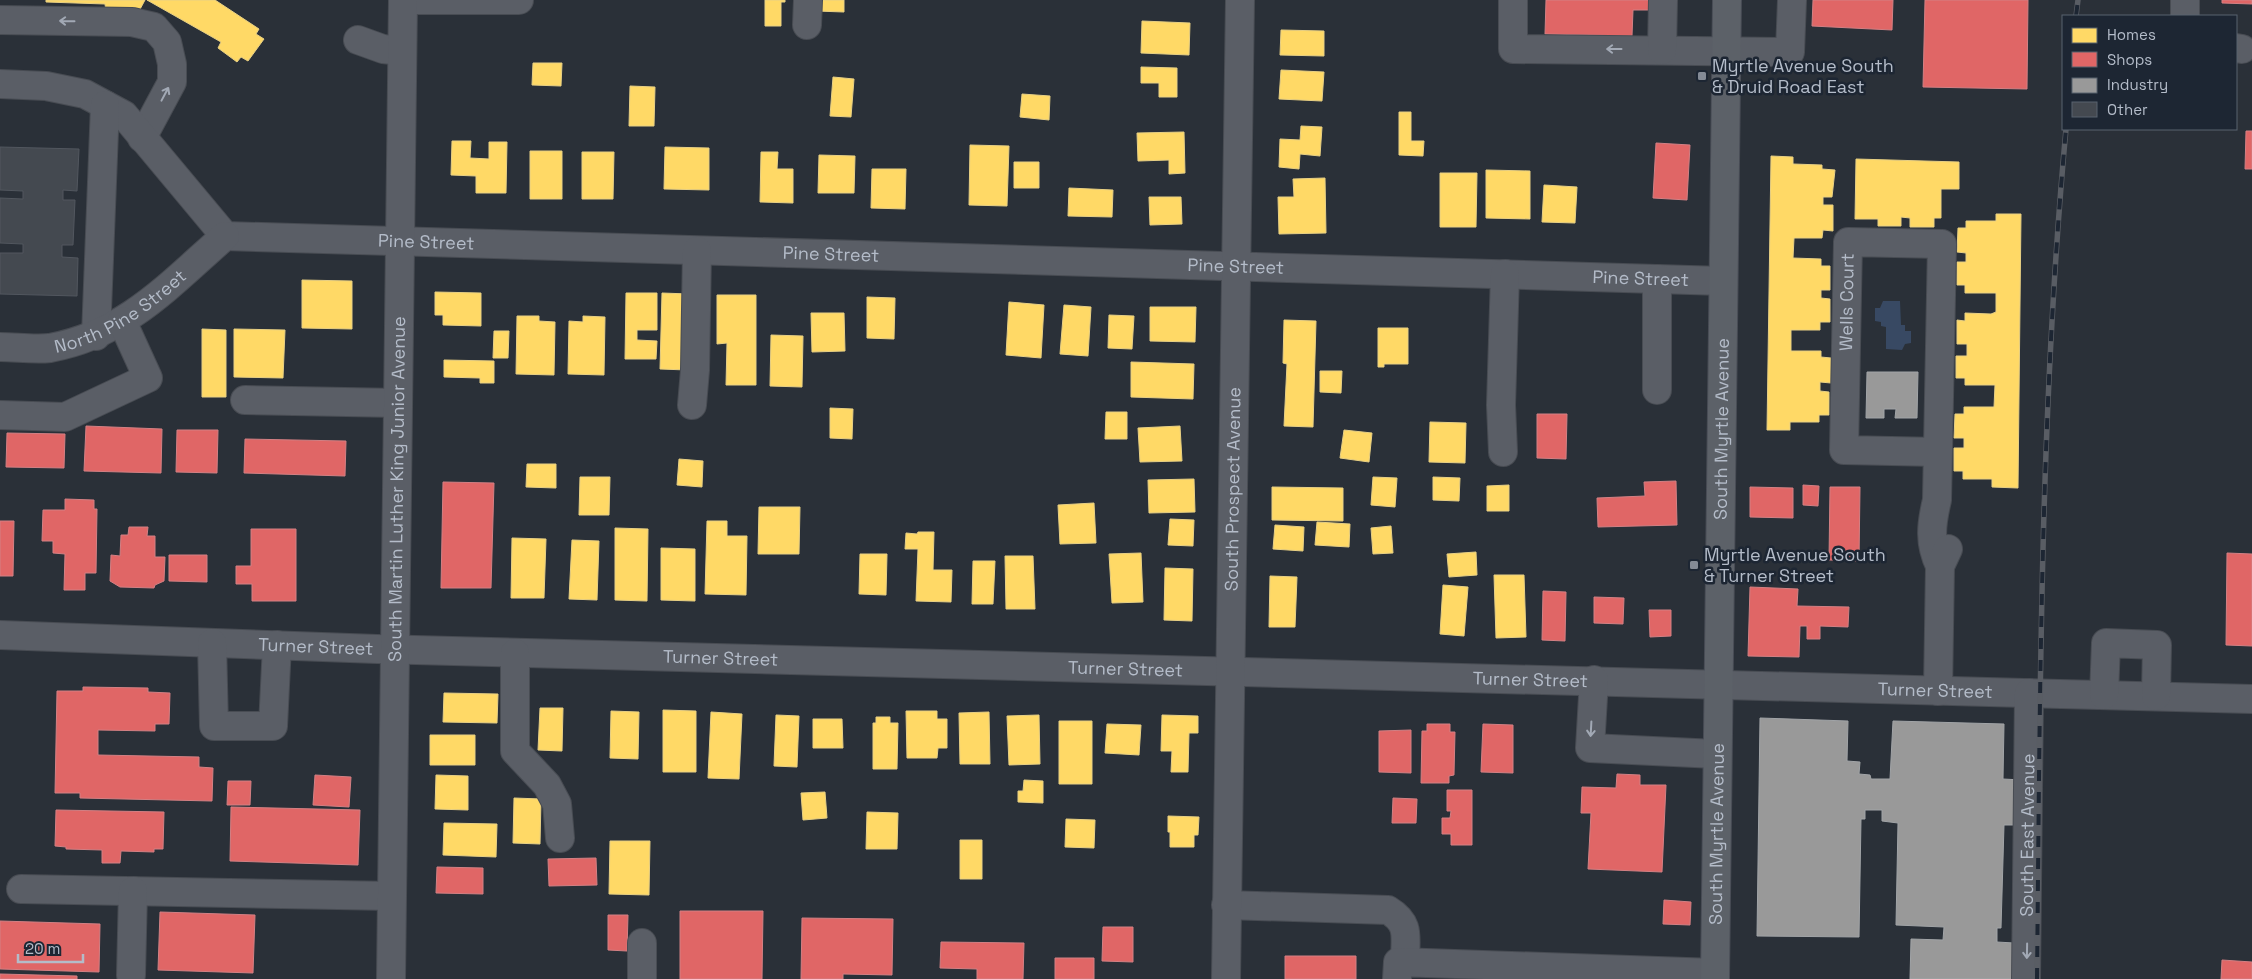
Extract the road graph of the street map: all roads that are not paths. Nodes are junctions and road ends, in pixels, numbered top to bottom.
1 (403, 0) edge
2 (408, 0) edge
3 (519, 0) edge
4 (1240, 0) edge
5 (1513, 0) edge
6 (1663, 0) edge
7 (1727, 0) edge
8 (1792, 0) edge
9 (2185, 0) edge
10 (2186, 15) edge
11 (0, 20) edge
12 (358, 40) dead end
13 (1662, 50) junction
14 (402, 51) junction
15 (1727, 52) junction
16 (0, 84) edge
17 (105, 105) junction
18 (142, 138) junction
19 (224, 236) junction
20 (400, 242) junction
21 (697, 251) junction
22 (1236, 266) junction
23 (1505, 274) junction
24 (1657, 279) junction
25 (1724, 281) junction
26 (122, 321) junction
27 (96, 336) junction
28 (0, 347) edge
29 (1657, 390) dead end
30 (246, 400) dead end
31 (398, 403) junction
32 (692, 405) dead end
33 (0, 414) edge
34 (1503, 452) dead end
35 (1938, 452) junction
36 (0, 635) edge
37 (212, 643) junction
38 (278, 645) junction
39 (395, 649) junction
40 (515, 652) junction
41 (1230, 672) junction
42 (1594, 680) junction
43 (1718, 683) junction
44 (1938, 691) junction
45 (2029, 693) junction
46 (2104, 695) junction
47 (2156, 696) junction
48 (2252, 699) edge
49 (1716, 754) junction
50 (560, 838) dead end
51 (21, 889) dead end
52 (132, 891) junction
53 (392, 896) junction
54 (1226, 905) junction
55 (642, 943) dead end
56 (1401, 970) edge
57 (131, 975) dead end
58 (1715, 976) edge
59 (391, 979) edge
60 (642, 979) edge
61 (1226, 979) edge
62 (2026, 979) edge

1 - 14 street, South Martin Luther King Junior Avenue
2 - 3 street
4 - 22 street, South Prospect Avenue
13 -> 5 street
6 - 13 street
7 - 15 main road, South Myrtle Avenue
8 - 15 street
9 - 10 street
18 -> 11 street
12 - 14 street
13 - 15 street
14 - 20 street, South Martin Luther King Junior Avenue
15 - 25 main road, South Myrtle Avenue
16 - 17 street
17 - 18 street
17 - 27 street
18 - 19 street
19 - 20 street, Pine Street
19 - 26 street, North Pine Street
20 - 21 street, Pine Street
20 - 31 street, South Martin Luther King Junior Avenue
21 - 22 street, Pine Street
21 - 32 street
22 - 23 street, Pine Street
22 - 41 street, South Prospect Avenue
23 - 24 street, Pine Street
23 - 34 street
24 - 25 street, Pine Street
24 - 29 street
25 - 43 main road, South Myrtle Avenue
26 - 27 street, North Pine Street
26 - 33 street
27 - 28 street, North Pine Street
30 - 31 street
31 - 39 street, South Martin Luther King Junior Avenue
35 - 35 street, Wells Court
35 - 44 street, Wells Court
36 - 37 street, Turner Street
37 - 38 street, Turner Street
37 - 38 street
38 - 39 street, Turner Street
39 - 40 street, Turner Street
39 - 53 street, South Martin Luther King Junior Avenue
40 - 41 street, Turner Street
40 - 50 street
41 - 42 street, Turner Street
41 - 54 street, South Prospect Avenue
42 - 43 street, Turner Street
42 -> 49 street
43 - 44 street, Turner Street
43 - 49 main road, South Myrtle Avenue
44 - 45 street, Turner Street
45 - 46 street, Turner Street
45 -> 62 street, South East Avenue
46 - 47 street, Turner Street
46 - 47 street
47 - 48 street, Turner Street
49 - 58 main road, South Myrtle Avenue
51 - 52 street
52 - 53 street
52 - 57 street
53 - 59 street, South Martin Luther King Junior Avenue
54 - 56 street
54 - 61 street, South Prospect Avenue
55 - 60 street
56 - 58 street

